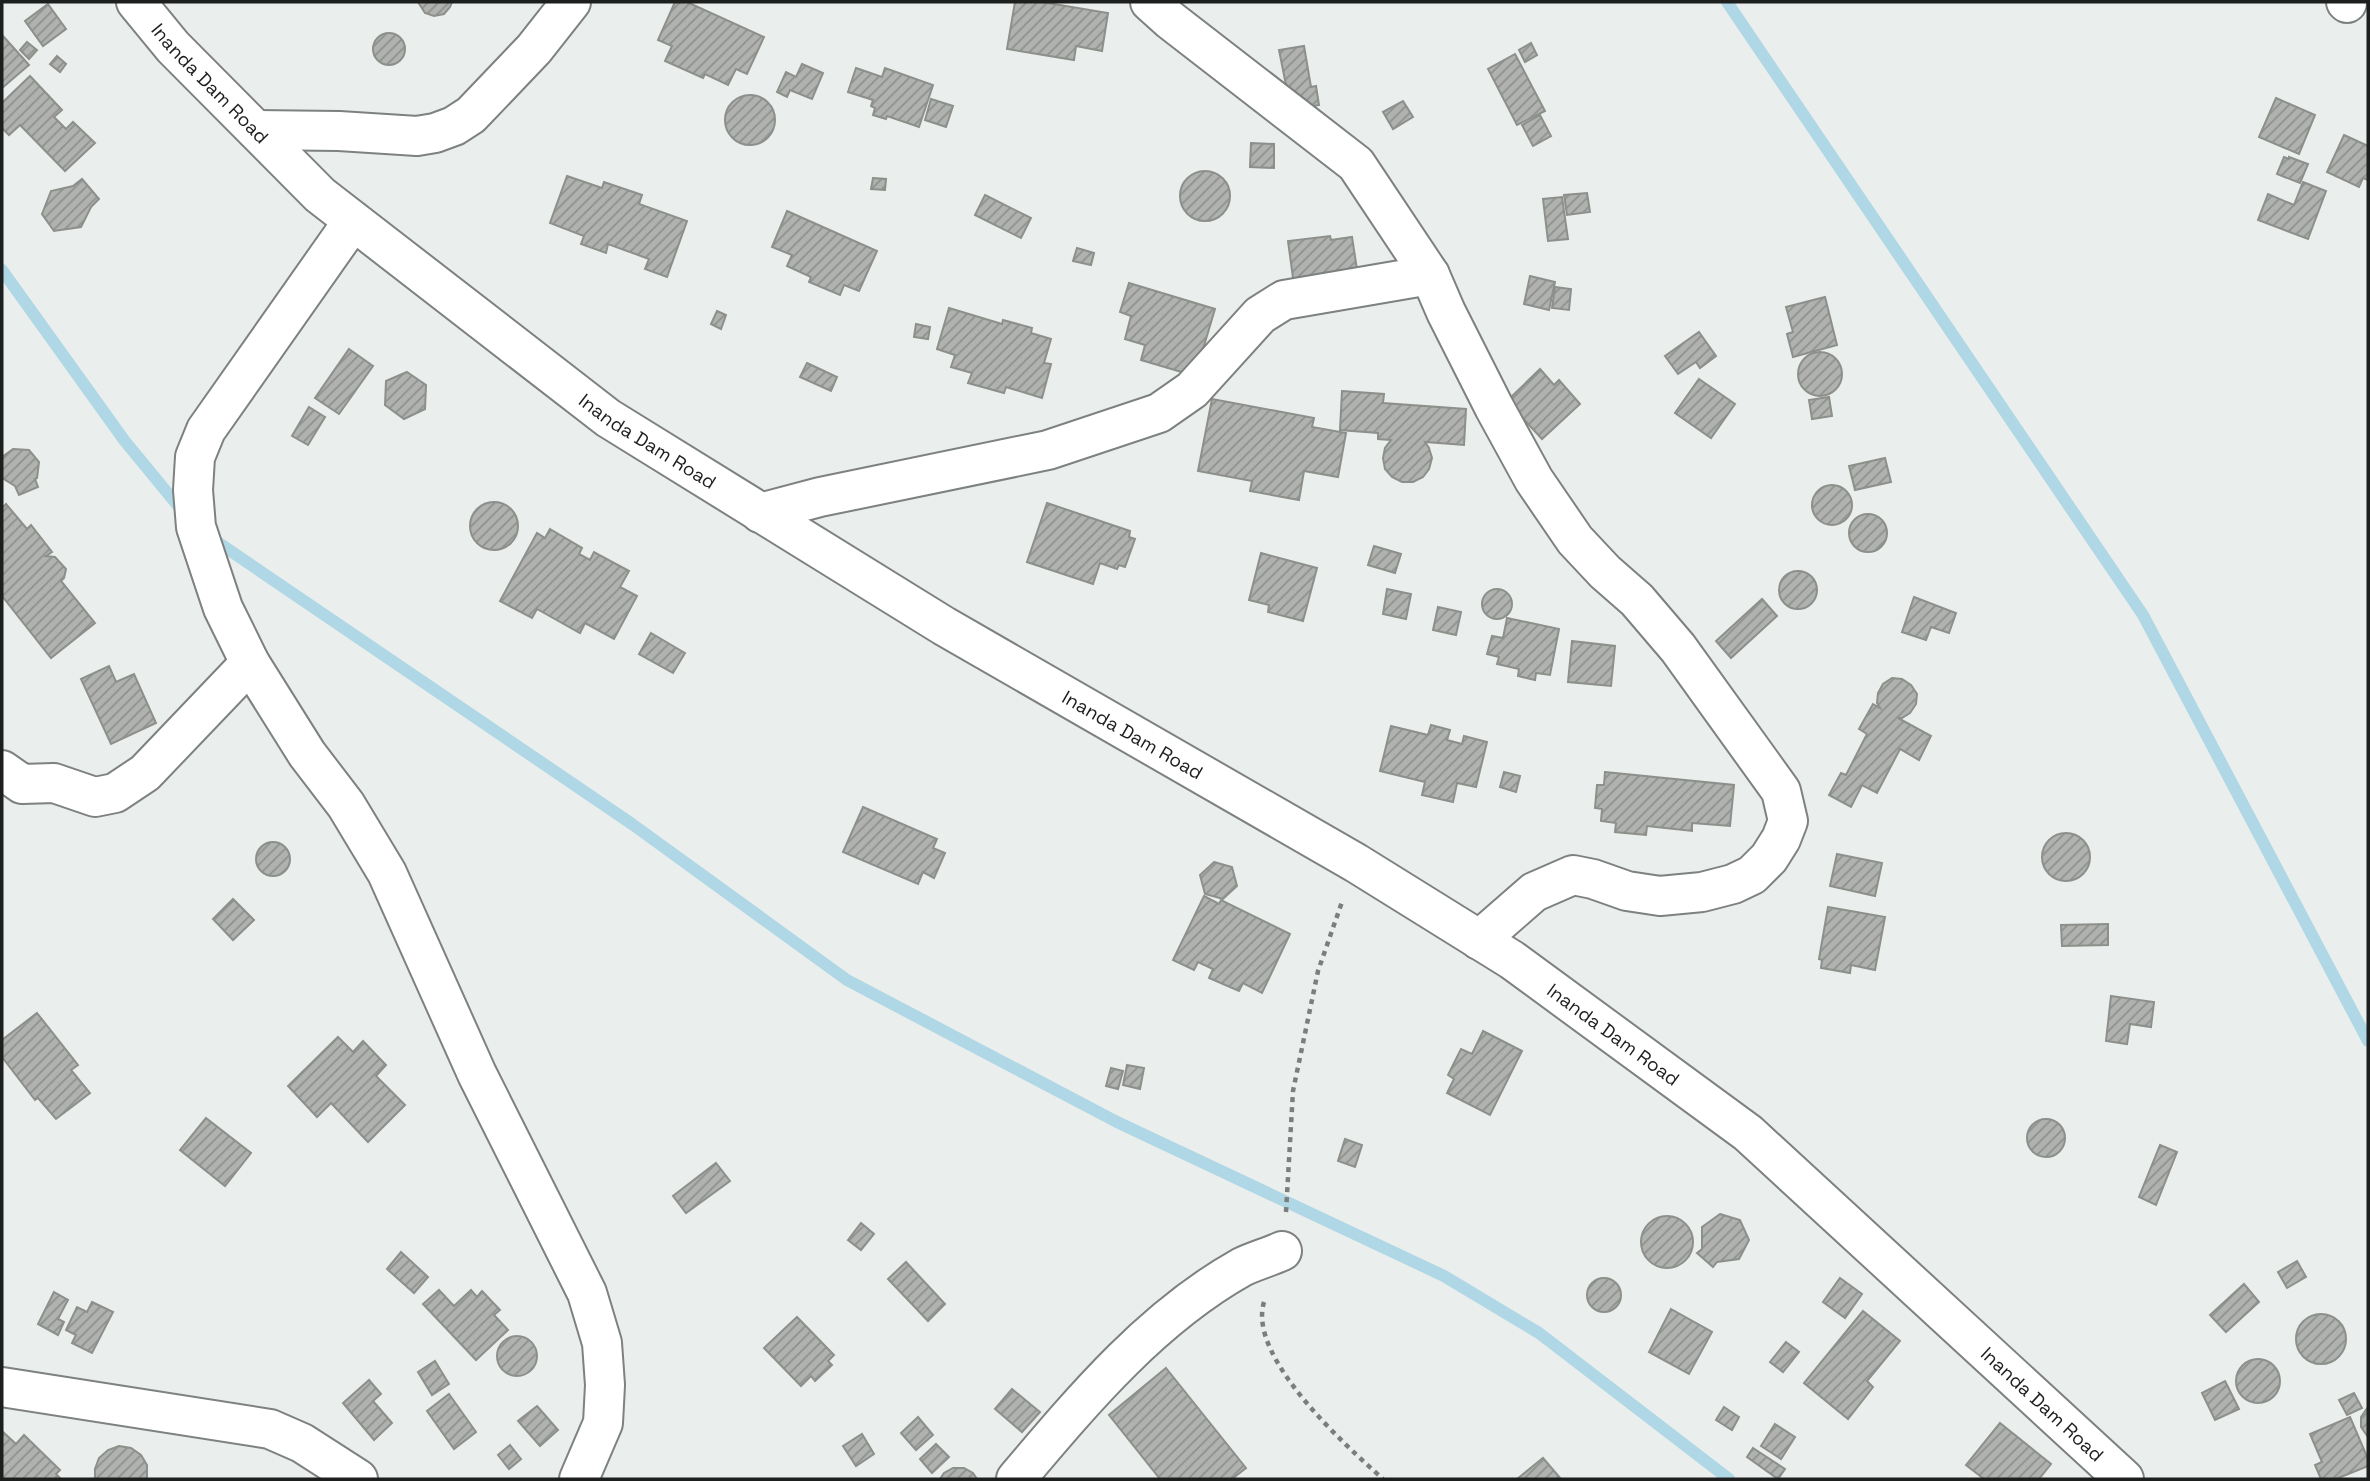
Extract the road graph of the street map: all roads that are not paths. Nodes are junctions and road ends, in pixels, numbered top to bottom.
1 (136, 2) edge
2 (571, 2) edge
3 (1150, 2) edge
4 (256, 130) junction
5 (353, 221) junction
6 (1430, 275) junction
7 (761, 513) junction
8 (250, 663) junction
9 (2, 770) edge
10 (1479, 940) junction
11 (1282, 1251) road end
12 (2, 1388) edge
13 (358, 1479) edge
14 (579, 1479) edge
15 (1016, 1479) edge
16 (2124, 1479) edge

1 - 4 street, Inanda Dam Road
2 - 4 street
3 - 6 street
4 - 5 street, Inanda Dam Road
5 - 7 street, Inanda Dam Road
5 - 8 street
6 - 7 street
6 - 10 street
7 - 10 street, Inanda Dam Road
8 - 9 street
8 - 14 street
10 - 16 street, Inanda Dam Road
11 - 15 street
12 - 13 street

